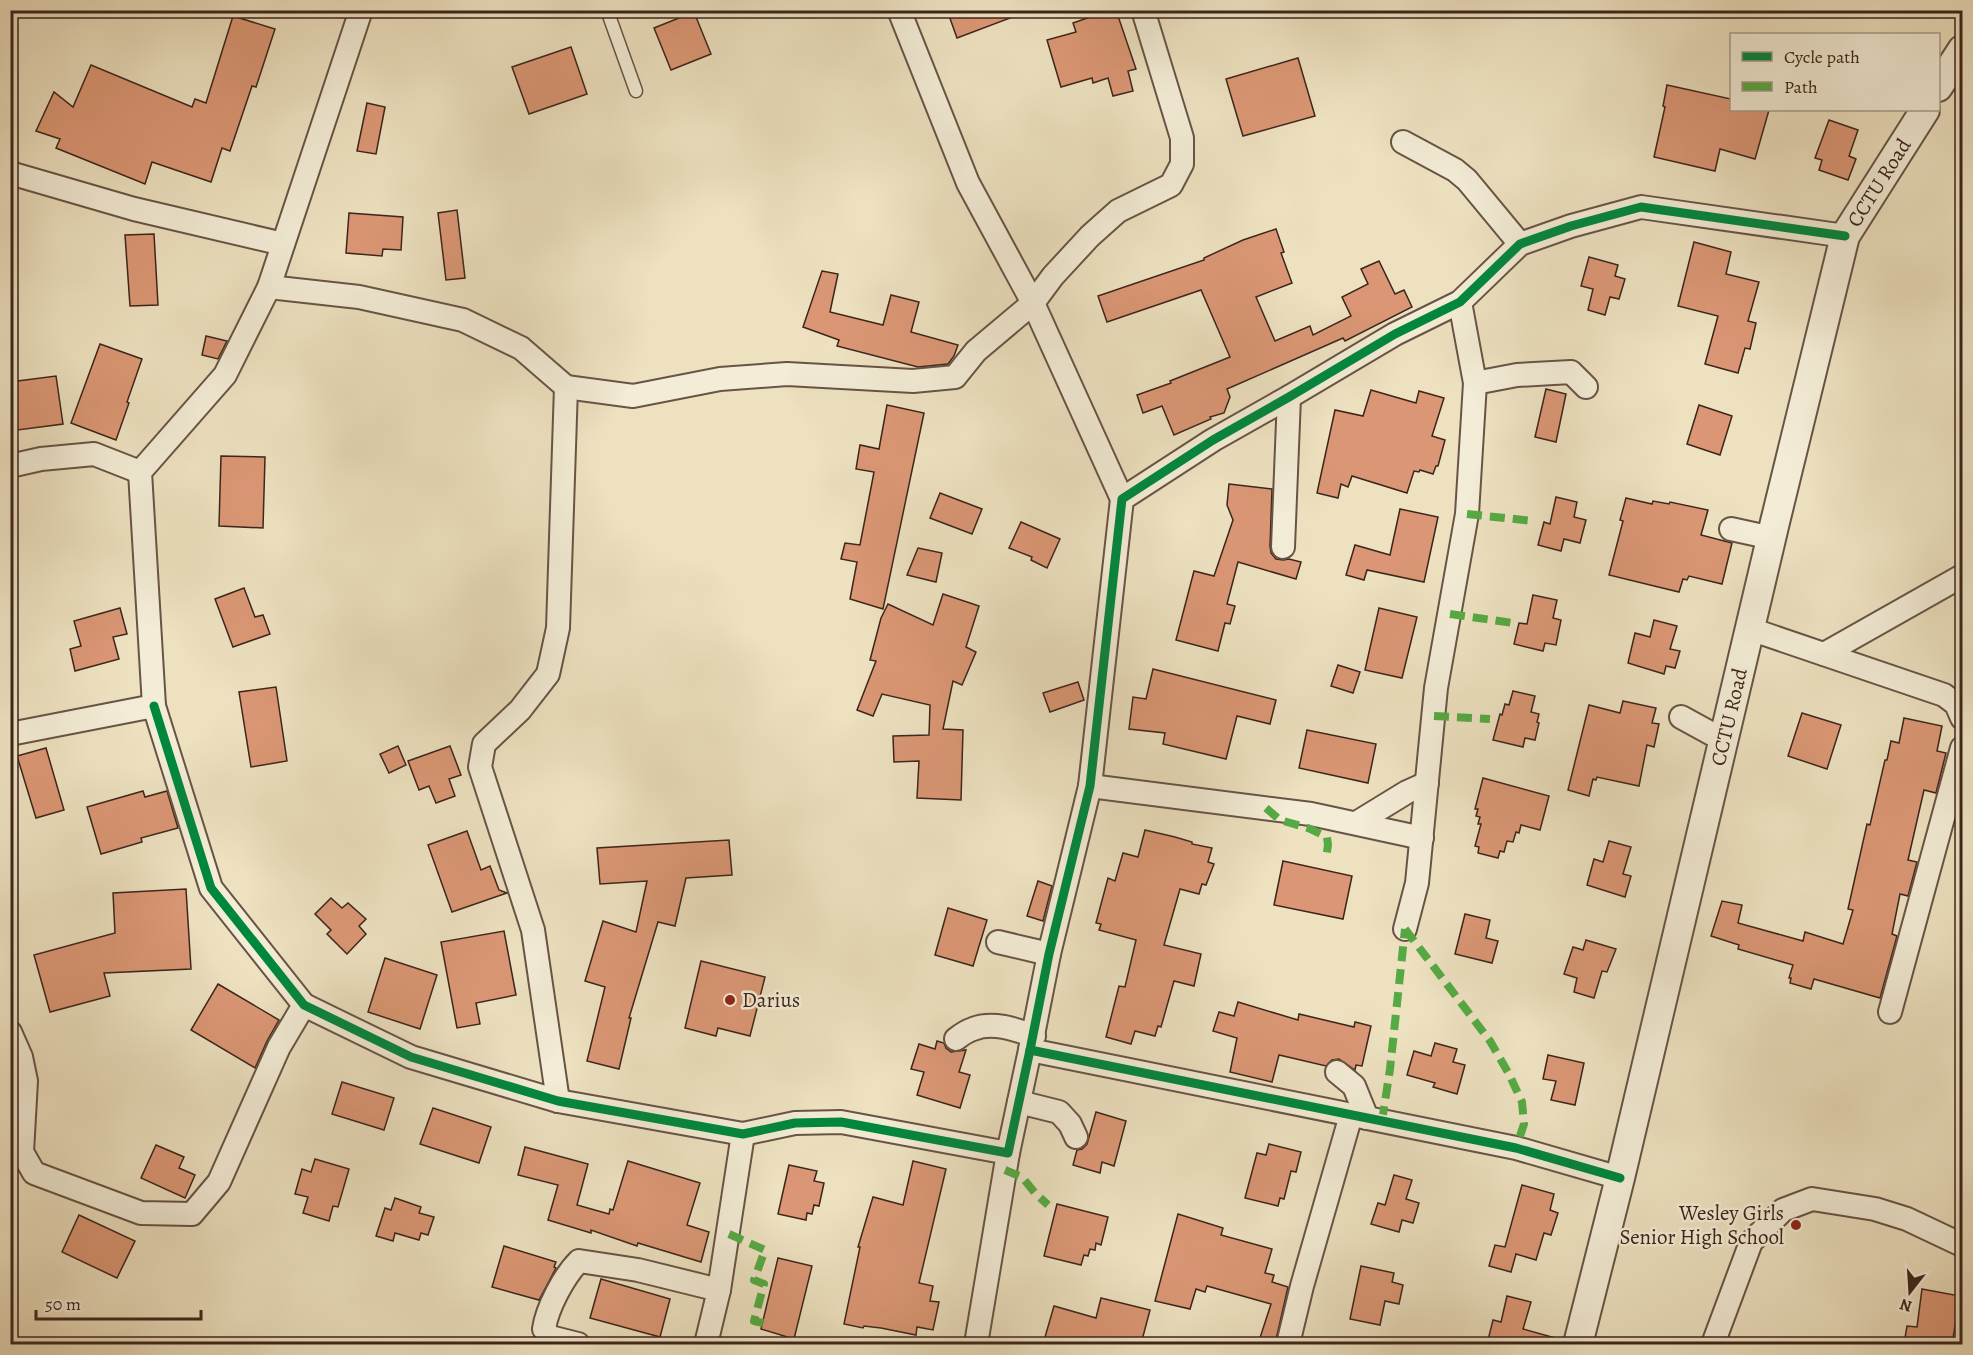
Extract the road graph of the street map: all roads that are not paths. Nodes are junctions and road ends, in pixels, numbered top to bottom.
1 (361, 10) edge
2 (607, 10) edge
3 (899, 10) edge
4 (1143, 10) edge
5 (1962, 50) edge
6 (1940, 84) edge
7 (636, 91) dead end
8 (1923, 111) edge
9 (1403, 142) dead end
10 (10, 173) edge
11 (1845, 237) junction
12 (283, 244) junction
13 (1520, 244) junction
14 (269, 287) junction
15 (1460, 302) junction
16 (1033, 303) junction
17 (1475, 383) junction
18 (566, 387) junction
19 (1586, 387) dead end
20 (1289, 397) junction
21 (10, 466) edge
22 (140, 472) junction
23 (1122, 499) junction
24 (1731, 529) dead end
25 (1772, 538) junction
26 (1283, 547) dead end
27 (1962, 576) edge
28 (1750, 629) junction
29 (1824, 654) junction
30 (154, 706) junction
31 (1681, 717) dead end
32 (1962, 718) edge
33 (10, 734) edge
34 (1723, 740) junction
35 (1962, 748) edge
36 (1427, 783) junction
37 (1090, 786) junction
38 (1358, 822) junction
39 (1422, 838) junction
40 (1405, 929) dead end
41 (998, 942) dead end
42 (1049, 954) junction
43 (304, 1005) junction
44 (1890, 1012) dead end
45 (10, 1032) edge
46 (956, 1039) dead end
47 (1032, 1043) junction
48 (1337, 1072) dead end
49 (558, 1101) junction
50 (1019, 1102) junction
51 (1359, 1116) junction
52 (743, 1134) junction
53 (1076, 1137) dead end
54 (1008, 1154) junction
55 (1620, 1178) junction
56 (1962, 1245) edge
57 (719, 1290) junction
58 (578, 1344) edge
59 (706, 1344) edge
60 (976, 1344) edge
61 (1288, 1344) edge
62 (1578, 1344) edge
63 (1713, 1344) edge

1 - 12 street
2 - 7 lane
3 - 16 street
4 - 16 street
5 - 6 street
8 - 11 street, CCTU Road
9 - 13 street
10 - 12 street
11 - 13 street
11 - 25 street, CCTU Road
12 - 14 street
13 - 15 street
14 - 18 street
14 - 22 street
15 - 17 street
15 - 20 street
16 - 18 street
16 - 23 street
17 - 19 street
17 - 36 street
18 - 49 street
20 - 23 street
20 - 26 street
21 - 22 street
22 - 30 street
23 - 37 street
24 - 25 street
25 - 28 street, CCTU Road
27 - 29 street
28 - 29 street
28 - 34 street, CCTU Road
29 - 32 street
30 - 33 street
30 - 43 street
31 - 34 street
34 - 55 street, CCTU Road
35 - 44 street
36 - 38 street
36 - 39 street
37 - 38 street
37 - 42 street
38 - 39 street
39 - 40 street
41 - 42 street
42 - 47 street
43 - 45 street
43 - 49 street
46 - 47 street
47 - 50 street
47 - 51 street
48 - 51 street
49 - 52 street
50 - 53 street
50 - 54 street
51 - 55 street
51 - 61 street
52 - 54 street
52 - 57 street
54 - 60 street
55 - 62 street, CCTU Road
56 - 63 street
57 - 58 street
57 - 59 street

